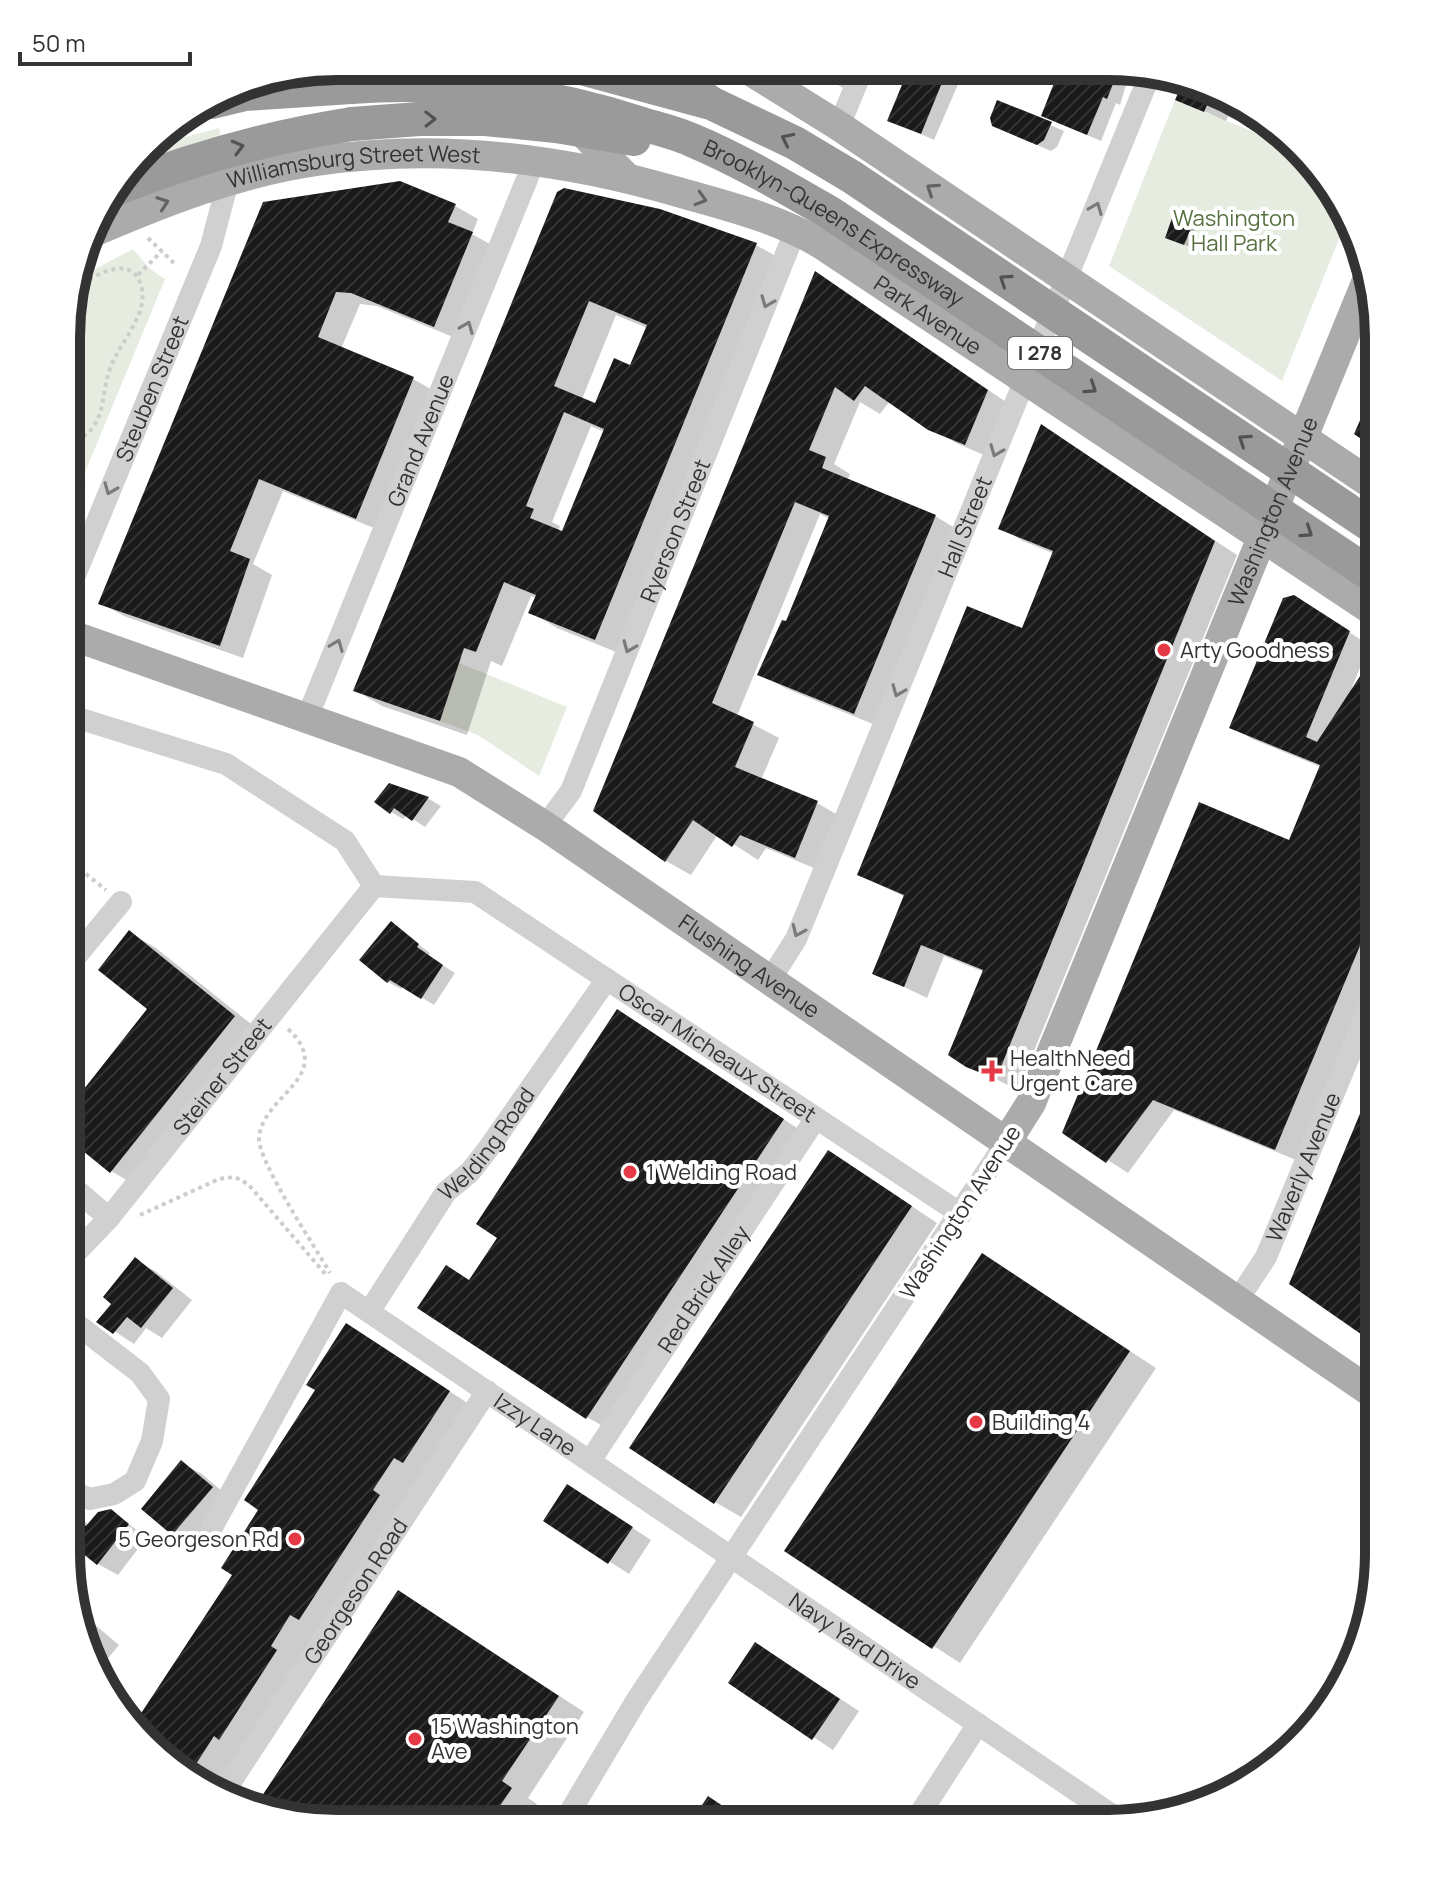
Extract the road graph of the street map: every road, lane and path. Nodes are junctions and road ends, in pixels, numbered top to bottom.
1 (528, 80) edge
2 (626, 80) edge
3 (636, 80) edge
4 (677, 80) edge
5 (765, 80) edge
6 (858, 80) edge
7 (1147, 83) edge
8 (257, 93) edge
9 (711, 103) junction
10 (839, 126) junction
11 (693, 140) junction
12 (534, 162) junction
13 (626, 177) junction
14 (228, 181) junction
15 (131, 183) edge
16 (106, 227) edge
17 (796, 229) junction
18 (146, 237) dead end
19 (162, 251) junction
20 (176, 265) dead end
21 (137, 276) junction
22 (1067, 280) junction
23 (87, 282) edge
24 (1361, 295) edge
25 (1026, 378) junction
26 (1303, 438) junction
27 (80, 439) edge
28 (1365, 480) edge
29 (80, 484) edge
30 (85, 486) dead end
31 (1365, 521) edge
32 (1262, 536) junction
33 (80, 563) edge
34 (1365, 571) edge
35 (1365, 605) edge
36 (80, 638) edge
37 (307, 718) junction
38 (80, 719) edge
39 (545, 826) junction
40 (80, 869) edge
41 (374, 886) junction
42 (121, 902) joint
43 (80, 951) edge
44 (607, 979) junction
45 (770, 980) junction
46 (272, 1013) junction
47 (1364, 1019) edge
48 (816, 1118) junction
49 (1001, 1150) junction
50 (80, 1193) edge
51 (961, 1214) junction
52 (109, 1218) junction
53 (80, 1248) edge
54 (341, 1293) junction
55 (1237, 1301) junction
56 (369, 1312) junction
57 (80, 1327) edge
58 (1364, 1388) edge
59 (487, 1391) junction
60 (590, 1461) junction
61 (80, 1495) edge
62 (211, 1529) dead end
63 (731, 1556) junction
64 (978, 1724) junction
65 (228, 1785) edge
66 (571, 1810) edge
67 (922, 1810) edge
68 (1105, 1810) edge

1 - 13 main road, Park Avenue
2 - 9 highway, Brooklyn-Queens Expressway / I 278, bridge
3 - 13 main road
4 - 9 highway
5 - 10 main road
6 - 10 street
22 -> 7 street, Hall Street
8 - 11 highway, Brooklyn-Queens Expressway / I 278, bridge
31 -> 9 highway, Brooklyn-Queens Expressway / I 278, bridge
22 -> 10 main road
15 -> 11 highway, bridge
11 -> 34 highway, Brooklyn-Queens Expressway / I 278, bridge
12 - 13 main road, Williamsburg Street West
12 - 14 main road, Williamsburg Street West
37 -> 12 street, Grand Avenue
13 -> 17 main road, Park Avenue
16 -> 14 main road, Williamsburg Street West
14 -> 33 street, Steuben Street
17 - 25 main road, Park Avenue
17 -> 39 street, Ryerson Street
18 - 19 path
19 - 20 path
19 - 21 path
21 - 23 path
21 - 27 path
22 - 25 street, Hall Street
22 - 26 main road
24 - 26 main road, Washington Avenue
25 - 32 main road, Park Avenue
25 -> 45 street, Hall Street
26 - 28 main road
26 - 32 main road, Washington Avenue
29 - 30 path
32 - 35 main road, Park Avenue
32 - 49 main road, Washington Avenue
36 - 37 main road, Flushing Avenue
37 - 39 main road, Flushing Avenue
38 - 41 street
39 - 45 main road, Flushing Avenue
40 - 42 path
41 - 44 street, Oscar Micheaux Street
41 - 46 street, Steiner Street
42 - 43 street
44 - 48 street, Oscar Micheaux Street
44 - 56 street, Welding Road
45 - 49 main road, Flushing Avenue
46 - 52 street, Steiner Street
46 - 54 path
47 - 55 street, Waverly Avenue
48 - 51 street, Oscar Micheaux Street
48 - 60 street, Red Brick Alley
49 - 51 street, Washington Avenue
49 - 55 main road, Flushing Avenue
50 - 52 street
51 - 63 street, Washington Avenue
52 - 53 street, Steiner Street
52 - 54 path
54 - 56 street, Izzy Lane
54 - 62 street
55 - 58 main road, Flushing Avenue
56 - 59 street, Izzy Lane
57 - 61 street
59 - 60 street, Izzy Lane
59 - 65 street, Georgeson Road
60 - 63 street, Izzy Lane
63 - 64 street, Navy Yard Drive
63 - 66 street, Washington Avenue
64 - 67 street
64 - 68 street, Navy Yard Drive

